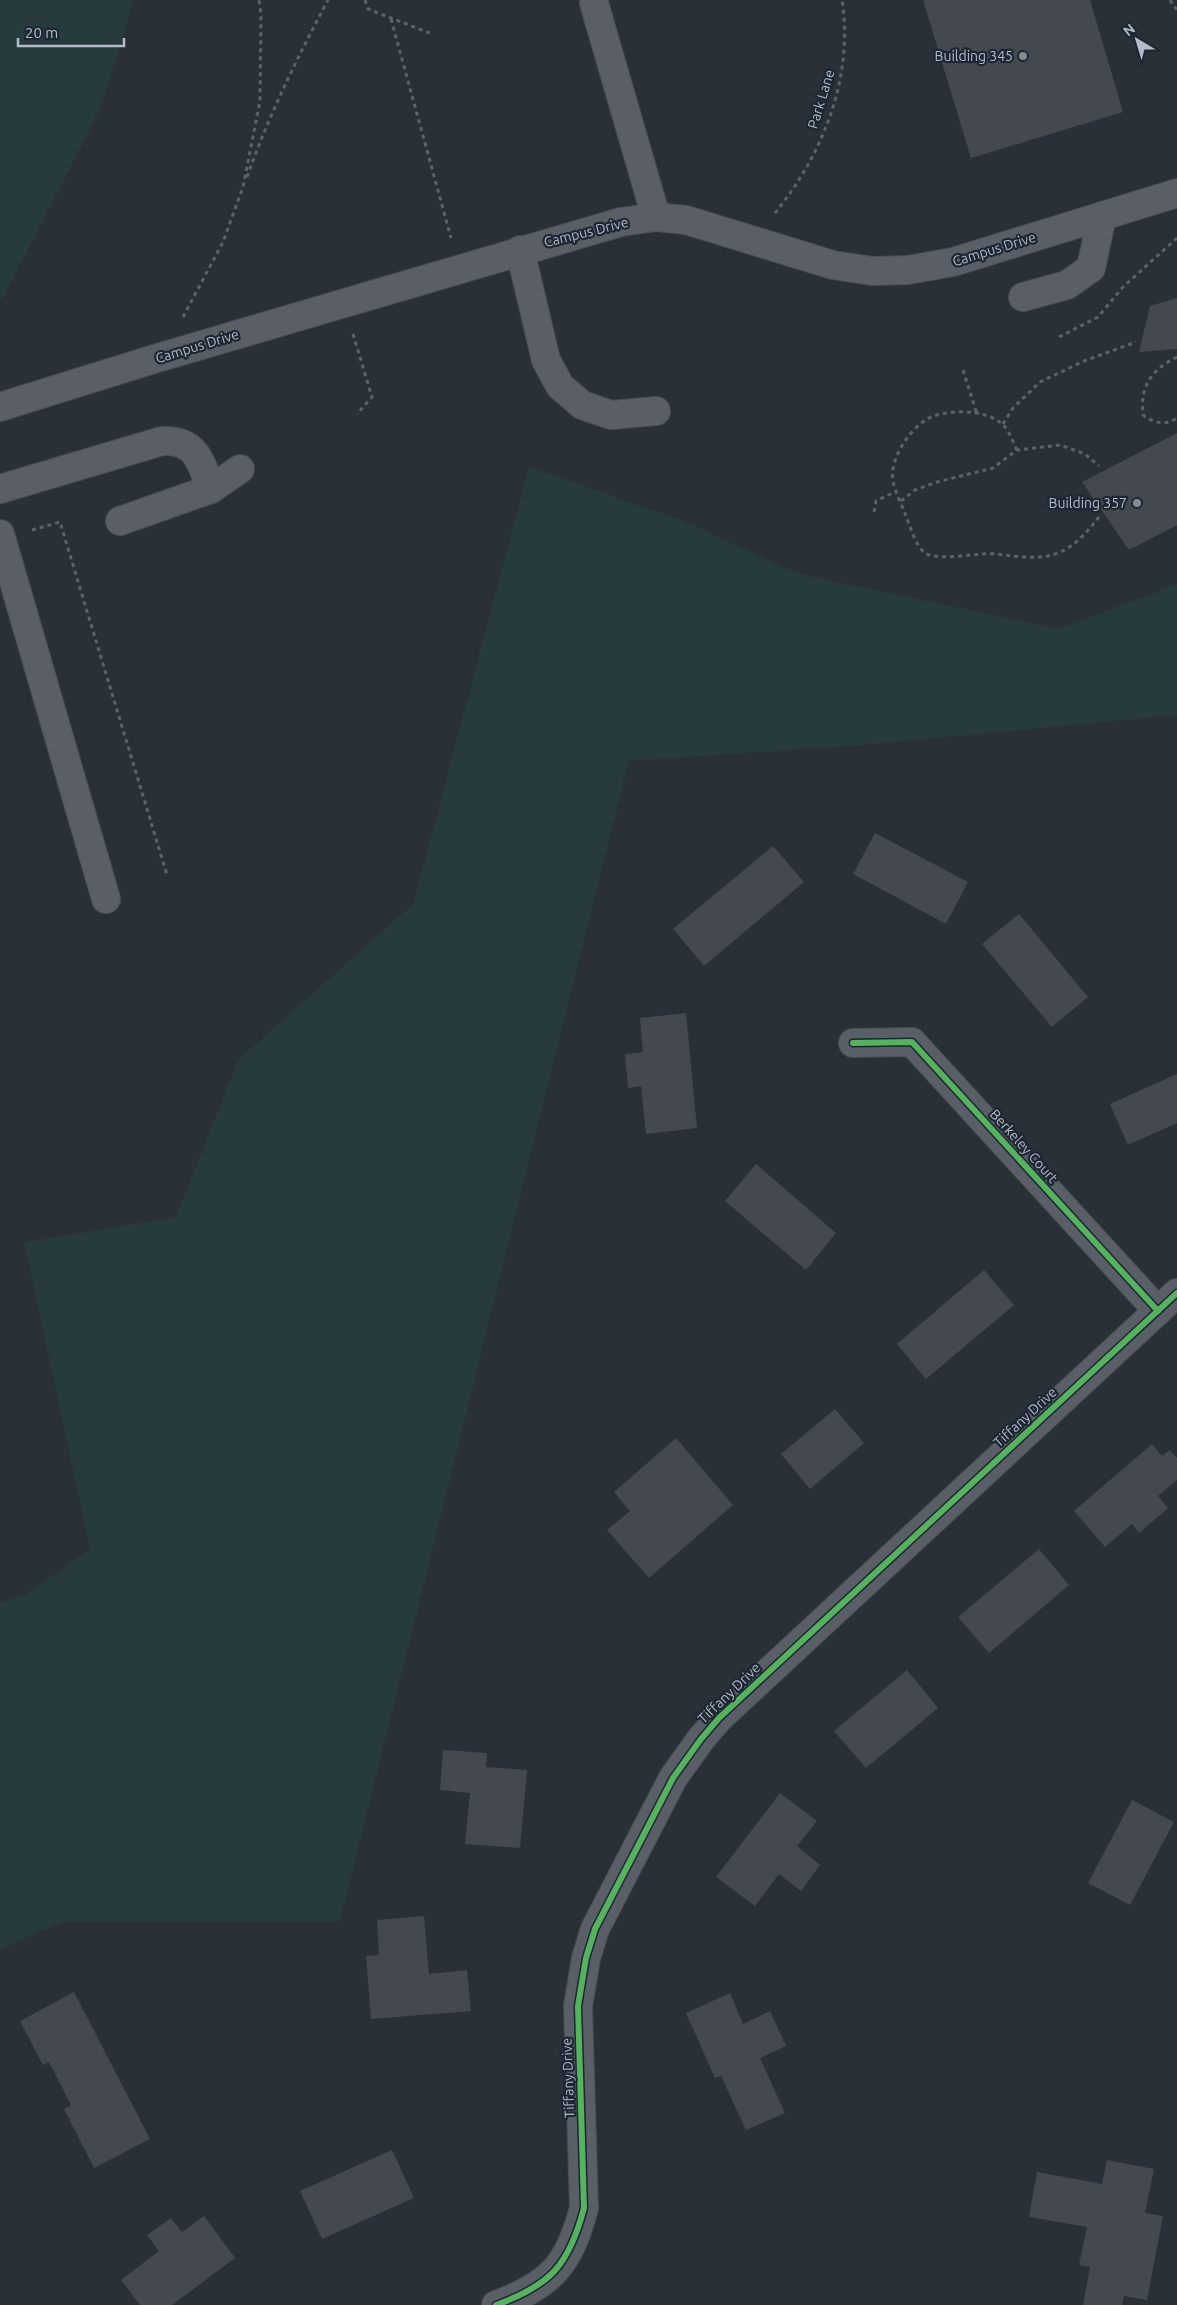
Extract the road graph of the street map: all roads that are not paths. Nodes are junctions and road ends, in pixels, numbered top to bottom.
1 (594, 3) dead end
2 (1177, 193) edge
3 (1102, 216) junction
4 (656, 218) junction
5 (520, 250) junction
6 (1023, 297) dead end
7 (0, 407) edge
8 (656, 411) dead end
9 (240, 469) dead end
10 (0, 488) edge
11 (211, 489) junction
12 (120, 521) dead end
13 (0, 534) edge
14 (106, 899) dead end
15 (854, 1043) dead end
16 (1167, 1302) edge
17 (496, 2305) edge

1 - 4 street
2 - 3 street, Campus Drive
3 - 4 street, Campus Drive
3 - 6 street
4 - 5 street, Campus Drive
5 - 7 street, Campus Drive
5 - 8 street
9 - 11 street
10 - 11 street
11 - 12 street
13 - 14 street
15 - 16 street, Berkeley Court
16 - 17 street, Tiffany Drive

